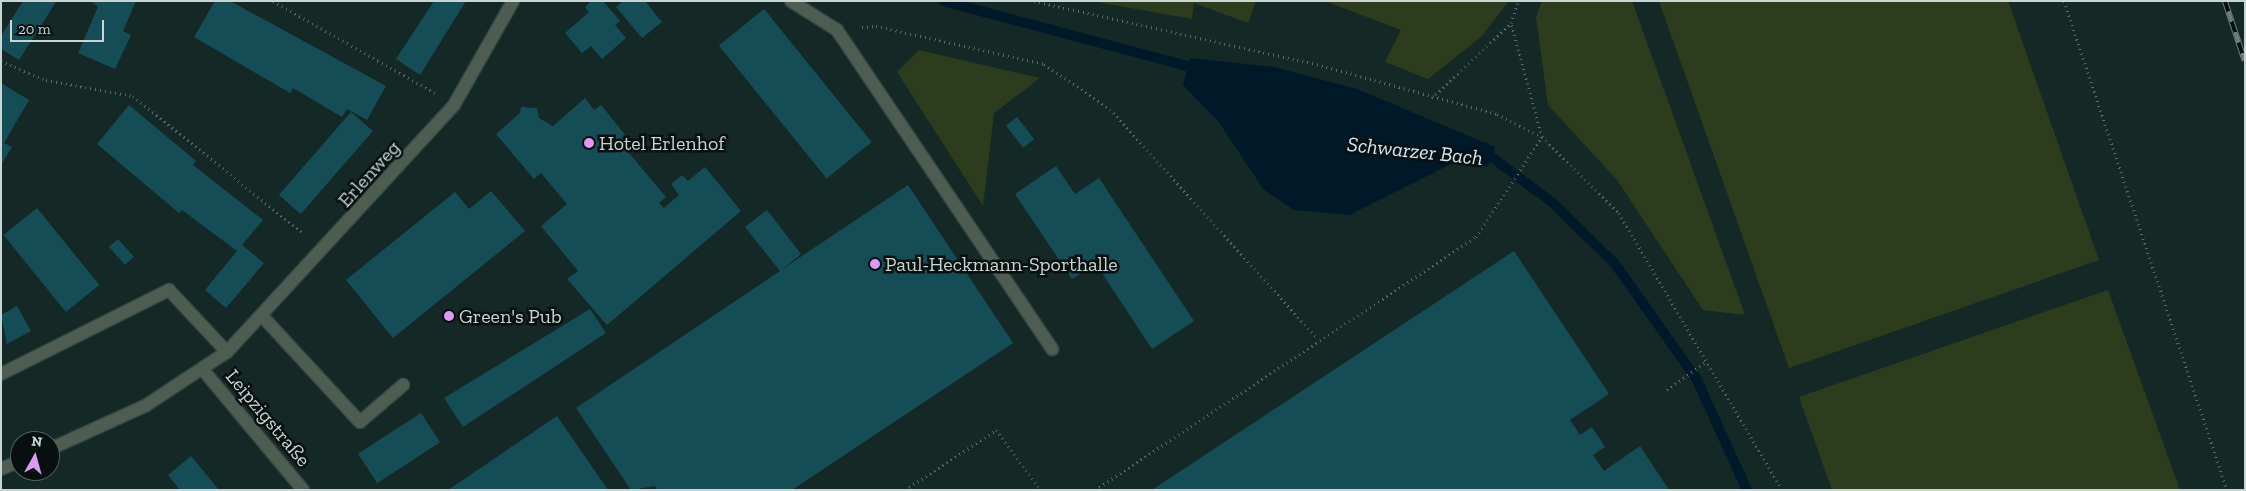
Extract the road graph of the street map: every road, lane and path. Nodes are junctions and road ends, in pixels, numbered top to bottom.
1 (273, 1) edge
2 (514, 1) edge
3 (791, 1) edge
4 (1034, 1) edge
5 (1518, 1) edge
6 (2064, 1) edge
7 (1511, 23) junction
8 (837, 30) junction
9 (1, 61) edge
10 (1432, 98) junction
11 (454, 105) junction
12 (1542, 137) junction
13 (324, 250) junction
14 (263, 317) junction
15 (1318, 339) junction
16 (1052, 349) dead end
17 (227, 352) junction
18 (1707, 361) junction
19 (204, 371) junction
20 (1, 374) edge
21 (403, 385) dead end
22 (1667, 390) dead end
23 (60, 444) edge
24 (303, 490) edge
25 (906, 490) edge
26 (1040, 490) edge
27 (1095, 490) edge
28 (1782, 490) edge
29 (2227, 490) edge

1 - 11 path
2 - 11 street, Erlenweg
3 - 8 street
4 - 10 path
5 - 7 path
6 - 29 path
7 - 10 path
7 - 12 path
8 - 15 path
8 - 16 street
9 - 13 path
10 - 12 path
11 - 13 street, Erlenweg
12 - 15 path
12 - 18 path
13 - 14 street, Erlenweg
14 - 17 street, Erlenweg
14 - 21 street
15 - 27 path
17 - 19 street, Erlenweg
17 - 20 street
18 - 22 path
18 - 28 path
19 - 23 street, Erlenweg
19 - 24 street, Leipzigstraße
25 - 26 path

